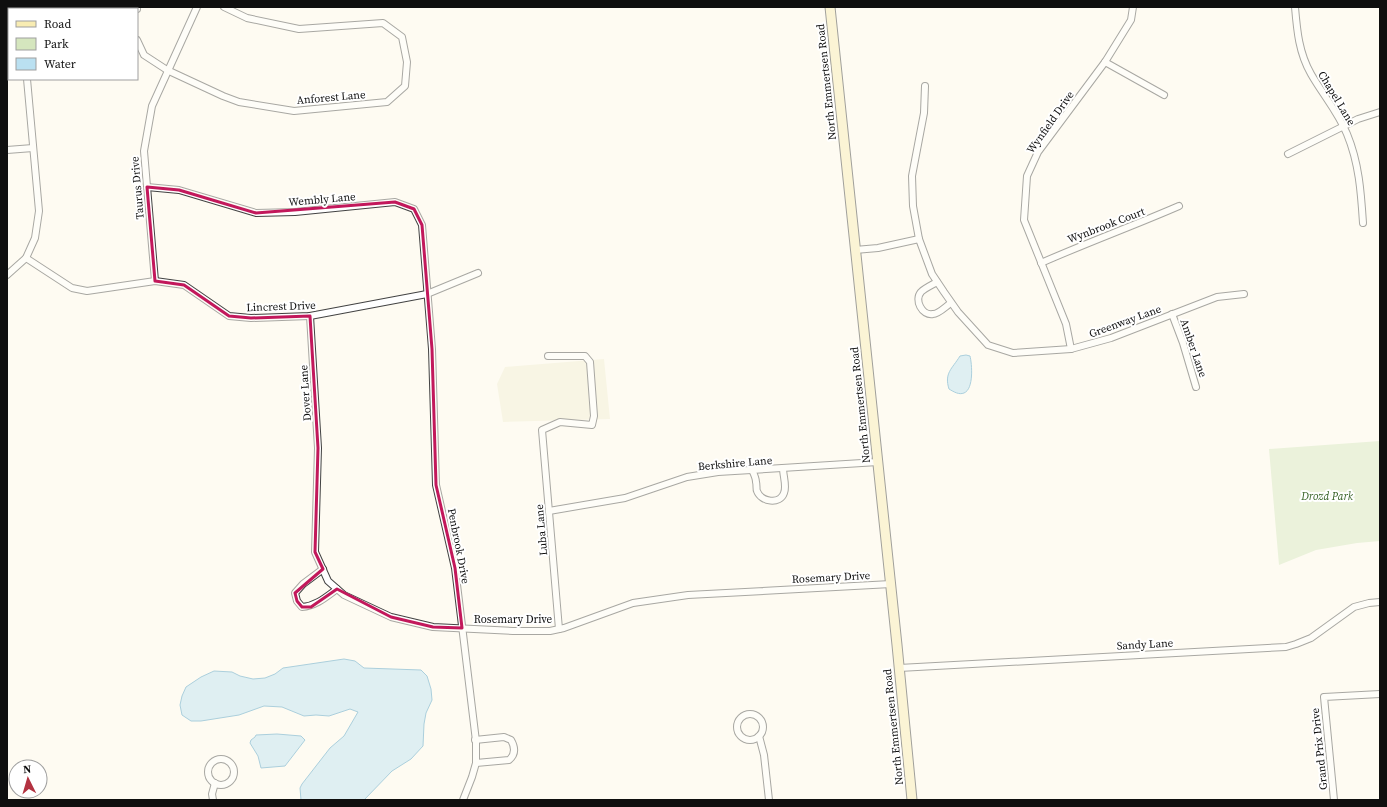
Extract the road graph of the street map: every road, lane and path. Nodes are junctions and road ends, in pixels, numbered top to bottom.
1 (197, 7) edge
2 (224, 7) edge
3 (830, 7) edge
4 (1133, 7) edge
5 (1295, 7) edge
6 (138, 42) edge
7 (1105, 62) junction
8 (167, 70) junction
9 (26, 80) edge
10 (925, 86) dead end
11 (1164, 95) dead end
12 (1380, 112) edge
13 (1344, 126) junction
14 (33, 148) junction
15 (7, 150) edge
16 (1288, 154) dead end
17 (147, 187) junction
18 (1179, 206) dead end
19 (1363, 223) dead end
20 (919, 239) junction
21 (855, 250) junction
22 (26, 258) junction
23 (1041, 264) junction
24 (478, 274) dead end
25 (7, 275) edge
26 (155, 281) junction
27 (937, 282) junction
28 (427, 294) junction
29 (1244, 294) dead end
30 (951, 303) junction
31 (1172, 314) junction
32 (310, 316) junction
33 (1072, 349) junction
34 (548, 356) dead end
35 (1196, 387) dead end
36 (878, 462) junction
37 (783, 468) junction
38 (317, 469) joint
39 (752, 470) junction
40 (550, 511) junction
41 (323, 569) junction
42 (891, 584) junction
43 (337, 589) junction
44 (1380, 602) edge
45 (462, 628) junction
46 (559, 629) junction
47 (900, 668) junction
48 (1380, 694) edge
49 (760, 736) junction
50 (475, 740) junction
51 (476, 763) junction
52 (215, 783) junction
53 (213, 800) edge
54 (463, 800) edge
55 (769, 800) edge
56 (912, 800) edge
57 (1334, 800) edge

1 - 8 street, Taurus Drive
2 - 8 street, Anforest Lane
3 - 21 street, North Emmertsen Road
4 - 7 street, Wynfield Drive
5 - 13 street, Chapel Lane
6 - 8 street, Anforest Lane
7 - 11 street
7 - 23 street, Wynfield Drive
8 - 17 street, Taurus Drive
9 - 14 street
10 - 20 street
12 - 13 street
13 - 16 street
13 - 19 street, Chapel Lane
14 - 15 street
14 - 22 street
17 - 26 street, Taurus Drive
17 - 28 street, Wembly Lane
18 - 23 street, Wynbrook Court
20 - 21 street
20 - 27 street
21 - 36 street, North Emmertsen Road
22 - 25 street
22 - 26 street, Lincrest Drive
23 - 33 street, Wynfield Drive
24 - 28 street, Lincrest Drive
26 - 32 street, Lincrest Drive
27 - 30 street
27 - 30 street
28 - 32 street, Lincrest Drive
28 - 45 street, Penbrook Drive
29 - 31 street, Greenway Lane
30 - 33 street, Greenway Lane
31 - 33 street, Greenway Lane
31 - 35 street, Amber Lane
32 - 38 street, Dover Lane
34 - 40 street, Luba Lane
36 - 37 street, Berkshire Lane
36 - 42 street, North Emmertsen Road
37 - 39 street, Berkshire Lane
37 - 39 street
38 - 41 street, Rosemary Drive
39 - 40 street, Berkshire Lane
40 - 46 street, Luba Lane
41 - 43 street, Rosemary Drive
41 - 43 street
42 - 46 street, Rosemary Drive
42 - 47 street, North Emmertsen Road
43 - 45 street, Rosemary Drive
44 - 47 street, Sandy Lane
45 - 46 street, Rosemary Drive
45 - 50 street, Penbrook Drive
47 - 56 street, North Emmertsen Road
48 - 57 street, Grand Prix Drive
49 - 49 street
49 - 55 street
50 - 51 street, Penbrook Drive
50 - 51 street
51 - 54 street, Penbrook Drive
52 - 52 street
52 - 53 street

